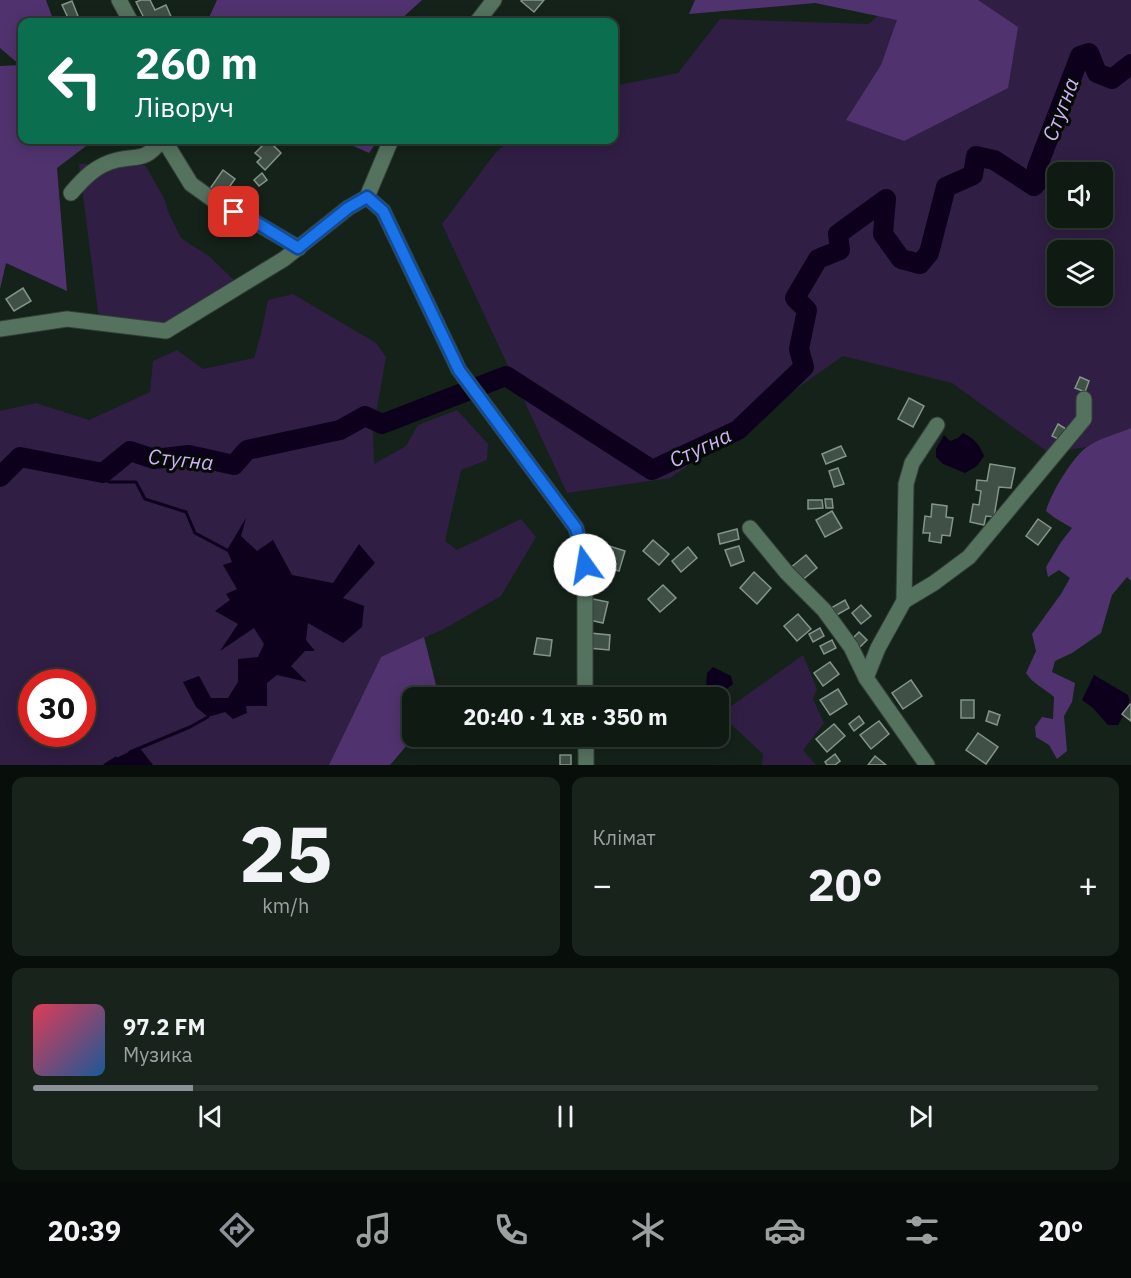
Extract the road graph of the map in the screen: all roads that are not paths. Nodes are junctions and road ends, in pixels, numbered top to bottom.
1 (118, 0) edge
2 (494, 0) edge
3 (129, 18) edge
4 (480, 18) edge
5 (159, 144) edge
6 (165, 144) edge
7 (389, 144) edge
8 (71, 193) dead end
9 (367, 197) junction
10 (298, 248) junction
11 (0, 329) edge
12 (1084, 399) dead end
13 (938, 425) dead end
14 (750, 528) dead end
15 (904, 600) junction
16 (866, 678) junction
17 (585, 687) edge
18 (586, 747) edge
19 (586, 765) edge
20 (927, 765) edge

1 - 3 street
2 - 4 street
5 - 8 street
6 - 10 street
7 - 9 street
9 - 10 street
9 - 17 street
10 - 11 street
12 - 15 street
13 - 15 street
14 - 16 street
15 - 16 street
16 - 20 street
18 - 19 street

